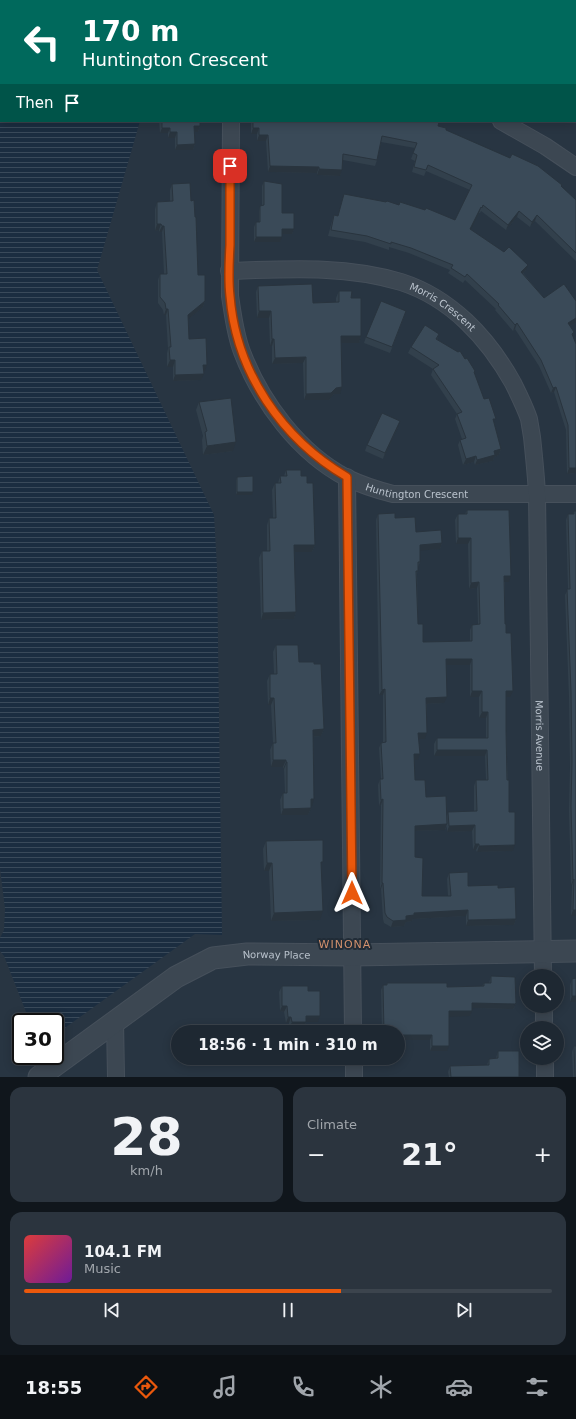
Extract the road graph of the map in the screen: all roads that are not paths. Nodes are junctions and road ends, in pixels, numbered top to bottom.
1 (231, 122) edge
2 (503, 122) edge
3 (576, 167) edge
4 (229, 271) junction
5 (347, 477) junction
6 (537, 494) junction
7 (576, 494) edge
8 (543, 951) junction
9 (576, 951) edge
10 (352, 955) junction
11 (543, 969) edge
12 (115, 1021) junction
13 (354, 1025) edge
14 (354, 1065) edge
15 (545, 1065) edge
16 (39, 1077) edge
17 (116, 1077) edge
18 (354, 1077) edge
19 (545, 1077) edge

1 - 4 street, Huntington Crescent
2 - 3 street
4 - 5 street, Huntington Crescent
4 - 6 street, Morris Crescent
5 - 6 street, Huntington Crescent
5 - 10 street
6 - 7 street, Huntington Crescent
6 - 8 street, Morris Avenue
8 - 9 street, Norway Place
8 - 10 street, Norway Place
8 - 11 street, Morris Avenue
10 - 12 street, Norway Place
10 - 13 street
12 - 16 street, Norway Place
12 - 17 street
14 - 18 street
15 - 19 street

